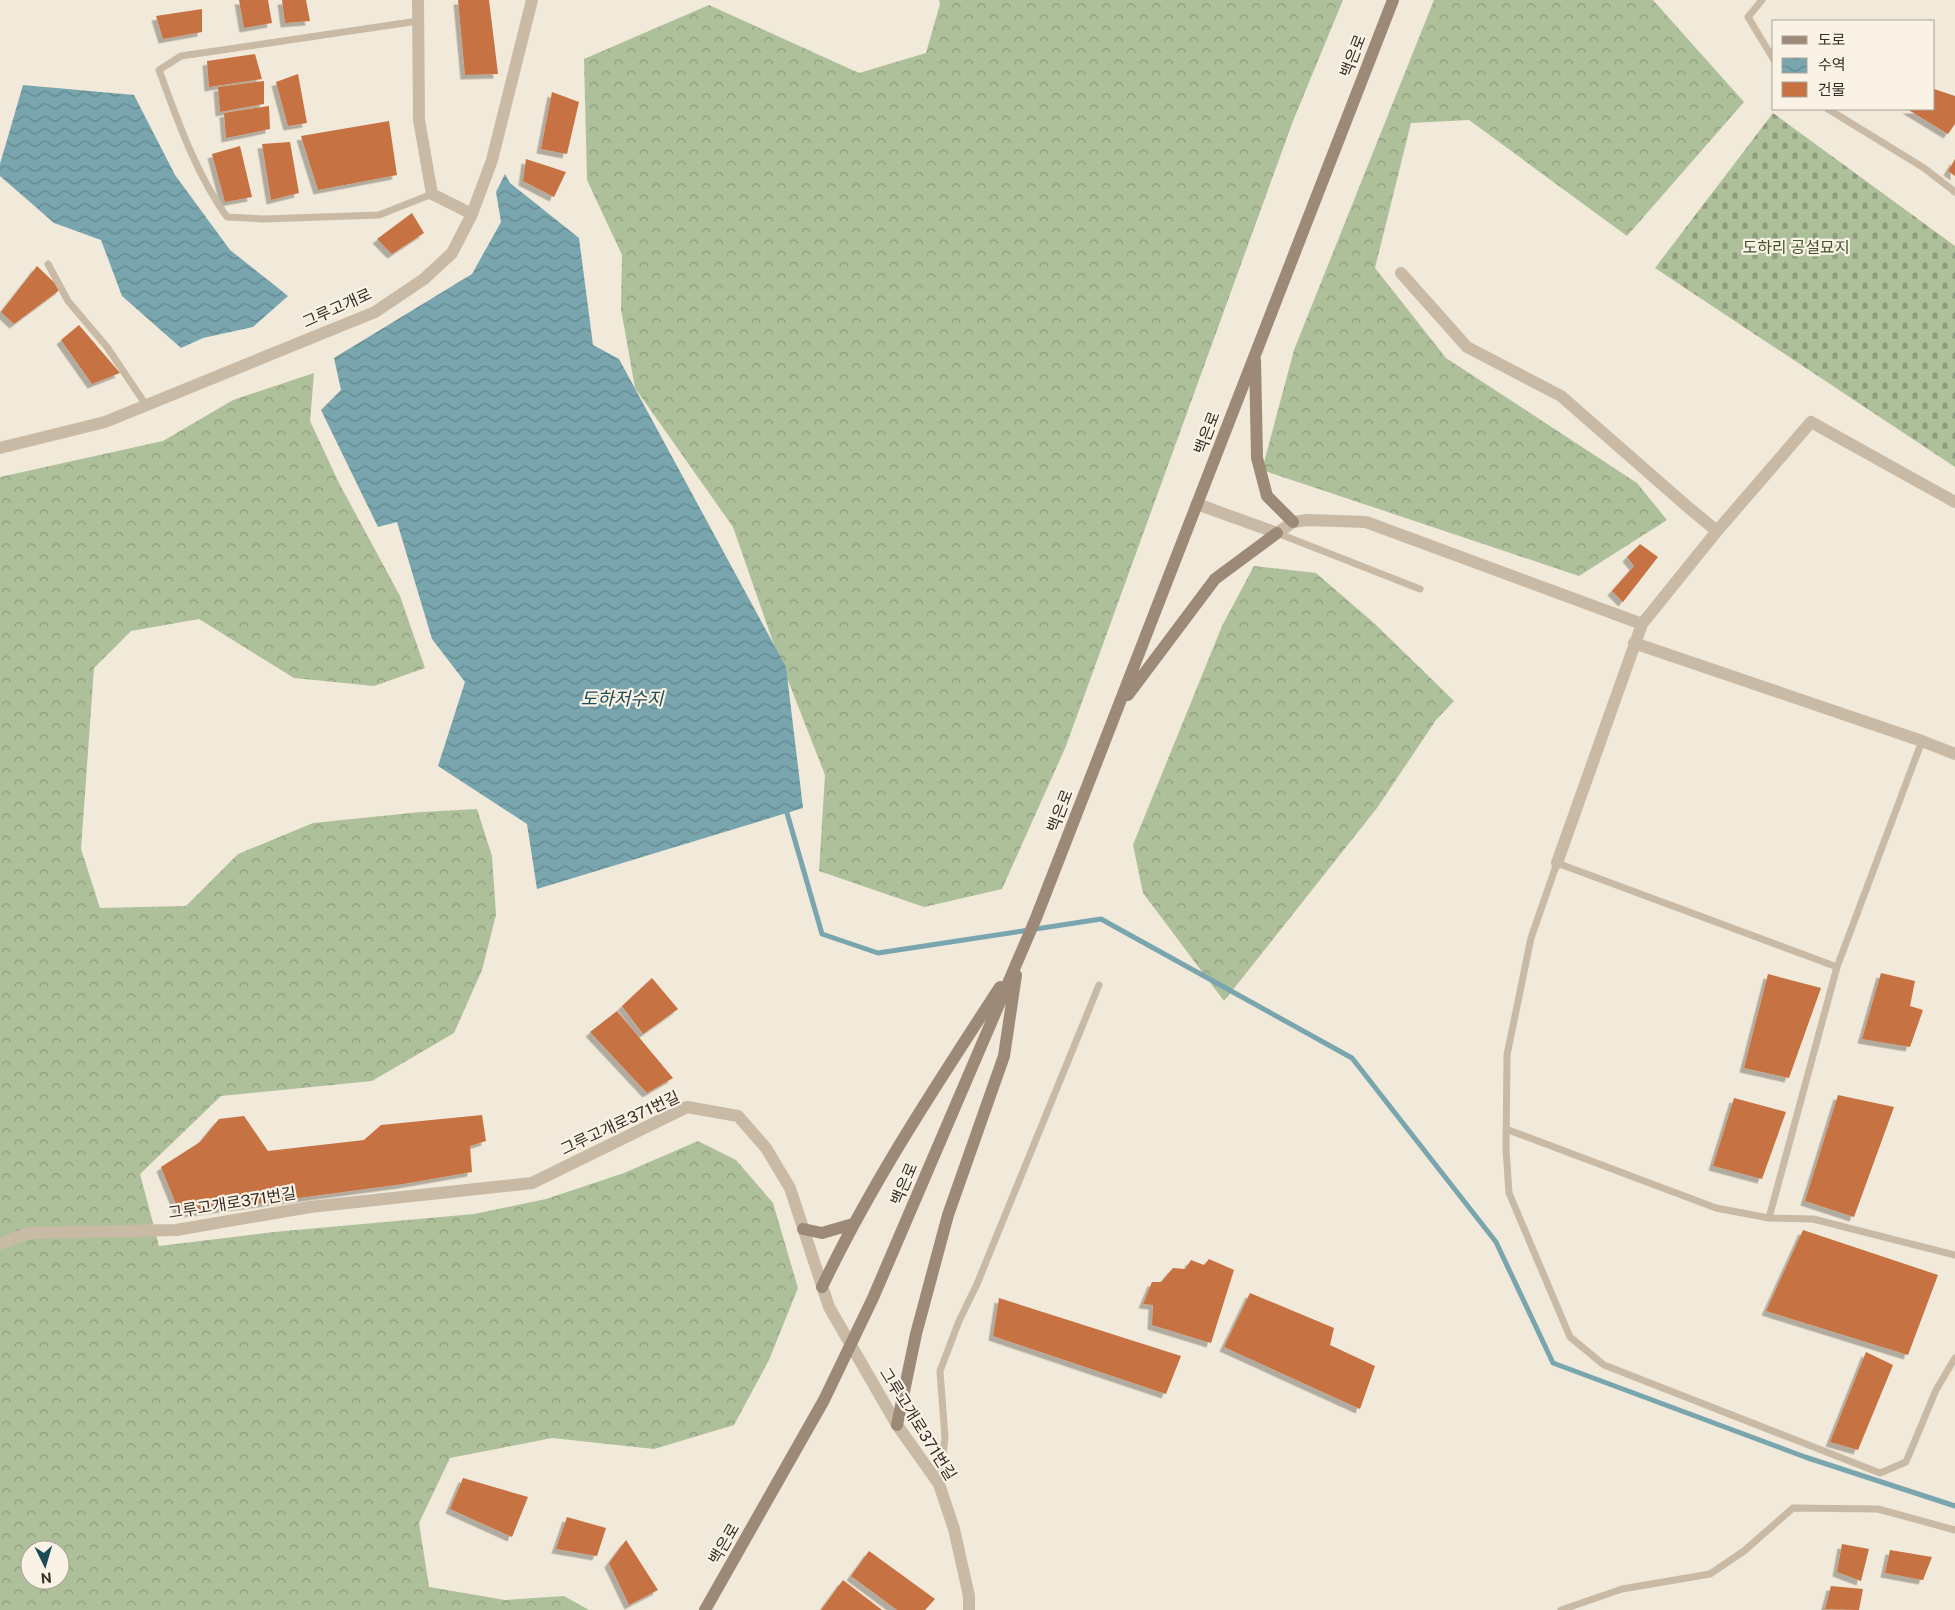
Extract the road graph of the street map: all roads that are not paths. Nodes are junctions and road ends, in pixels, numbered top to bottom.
1 (418, 0) edge
2 (532, 0) edge
3 (1392, 0) edge
4 (1762, 0) edge
5 (418, 21) junction
6 (1772, 57) edge
7 (1830, 110) edge
8 (1955, 192) edge
9 (432, 194) junction
10 (472, 214) junction
11 (48, 264) dead end
12 (1401, 272) dead end
13 (1255, 353) junction
14 (146, 405) junction
15 (0, 448) edge
16 (1955, 502) edge
17 (1197, 504) junction
18 (1293, 522) junction
19 (1717, 531) junction
20 (1276, 533) junction
21 (1420, 589) dead end
22 (1642, 624) junction
23 (1634, 643) junction
24 (1117, 709) junction
25 (1922, 741) junction
26 (1955, 754) edge
27 (1557, 863) junction
28 (1018, 957) junction
29 (1836, 967) junction
30 (1099, 985) dead end
31 (1506, 1129) junction
32 (1769, 1218) junction
33 (853, 1224) junction
34 (803, 1229) junction
35 (0, 1244) edge
36 (1955, 1255) edge
37 (822, 1287) junction
38 (1955, 1358) edge
39 (897, 1425) junction
40 (939, 1484) junction
41 (1955, 1530) edge
42 (705, 1610) edge
43 (969, 1610) edge
44 (1561, 1610) edge

1 - 5 street
2 - 10 street, 그루고개로
3 - 13 main road, 백은로
4 - 6 lane
5 - 9 street
5 - 9 lane
7 - 8 lane
9 - 10 street
10 - 14 street, 그루고개로
11 - 14 lane
12 - 19 street
13 - 17 main road, 백은로
13 - 18 main road
14 - 15 street, 그루고개로
16 - 19 street
17 - 20 street
17 - 24 main road, 백은로
18 - 20 street
18 - 22 street
19 - 22 street
20 - 21 lane
20 - 24 main road
22 - 23 street
23 - 25 street
23 - 27 street
24 - 28 main road, 백은로
25 - 26 street
25 - 29 lane
27 - 29 lane
27 - 31 lane
28 - 33 main road
28 - 39 main road
28 - 42 main road, 백은로
29 - 32 lane
30 - 40 lane
31 - 32 lane
31 - 38 lane
32 - 36 lane
33 - 34 main road
33 - 37 main road
34 - 35 street, 그루고개로371번길
34 - 37 street, 그루고개로371번길
37 - 39 street, 그루고개로371번길
39 - 40 street, 그루고개로371번길
40 - 43 street, 그루고개로371번길
41 - 44 lane

